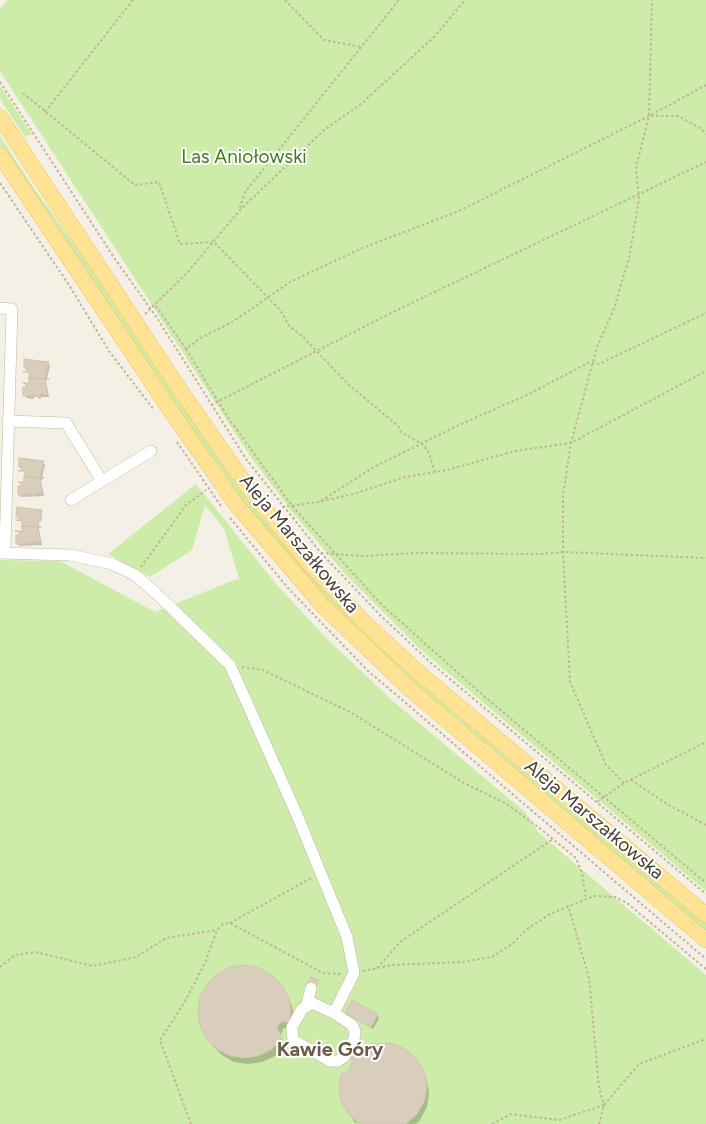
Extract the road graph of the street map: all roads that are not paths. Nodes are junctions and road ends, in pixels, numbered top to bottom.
1 (0, 117) edge
2 (0, 155) edge
3 (0, 308) edge
4 (8, 421) junction
5 (151, 451) dead end
6 (102, 481) junction
7 (71, 500) dead end
8 (2, 550) edge
9 (706, 915) edge
10 (706, 940) edge
11 (310, 988) dead end
12 (307, 1004) junction
13 (334, 1013) junction

1 - 9 main road, Aleja Marszałkowska
2 - 10 main road, Aleja Marszałkowska
3 - 4 lane
4 - 6 lane
4 - 8 lane
5 - 6 lane
6 - 7 lane
8 - 13 lane
11 - 12 lane
12 - 13 lane
12 - 13 lane

